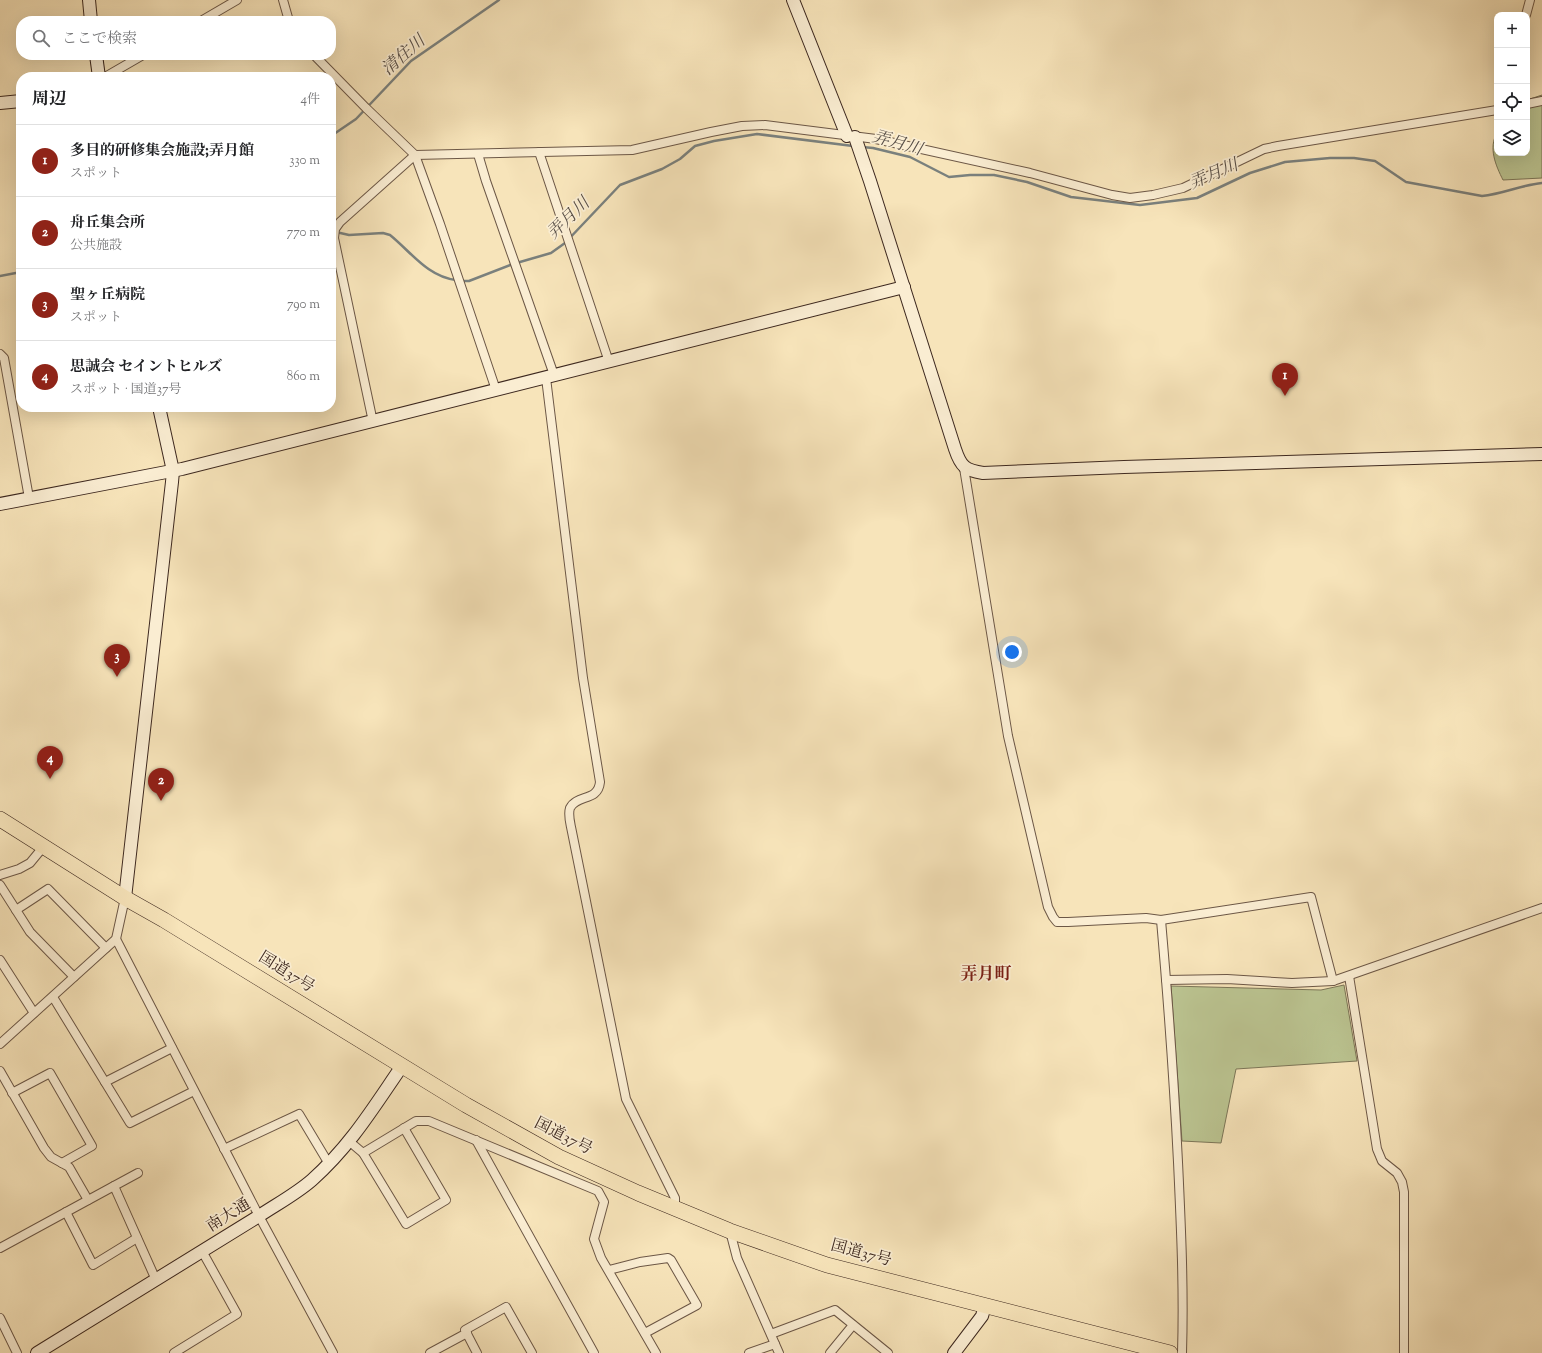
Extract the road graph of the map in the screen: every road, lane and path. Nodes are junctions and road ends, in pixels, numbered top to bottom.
1 (89, 0) edge
2 (237, 0) edge
3 (283, 0) edge
4 (793, 0) edge
5 (1530, 0) edge
6 (1527, 12) edge
7 (91, 16) edge
8 (210, 16) edge
9 (288, 16) edge
10 (97, 60) edge
11 (134, 60) edge
12 (319, 60) edge
13 (98, 72) edge
14 (114, 72) edge
15 (331, 72) edge
16 (336, 77) edge
17 (16, 101) edge
18 (1542, 101) edge
19 (0, 103) edge
20 (1530, 103) edge
21 (1494, 110) edge
22 (851, 136) junction
23 (539, 152) junction
24 (478, 154) junction
25 (415, 155) junction
26 (336, 228) edge
27 (336, 247) edge
28 (904, 287) junction
29 (0, 354) edge
30 (609, 362) junction
31 (550, 376) junction
32 (496, 390) junction
33 (160, 412) edge
34 (373, 422) junction
35 (1542, 454) edge
36 (964, 468) junction
37 (173, 471) junction
38 (29, 498) junction
39 (0, 504) edge
40 (0, 819) edge
41 (44, 846) junction
42 (0, 875) edge
43 (0, 885) edge
44 (125, 898) junction
45 (1542, 908) edge
46 (16, 910) junction
47 (1161, 920) junction
48 (116, 939) junction
49 (106, 948) junction
50 (0, 962) edge
51 (1349, 976) junction
52 (74, 977) junction
53 (1166, 980) junction
54 (1333, 981) junction
55 (53, 997) junction
56 (34, 1013) junction
57 (0, 1044) edge
58 (172, 1048) junction
59 (402, 1066) junction
60 (0, 1071) edge
61 (105, 1082) junction
62 (194, 1091) junction
63 (12, 1093) junction
64 (404, 1128) junction
65 (476, 1140) junction
66 (350, 1142) junction
67 (224, 1149) junction
68 (363, 1152) junction
69 (62, 1163) junction
70 (329, 1164) junction
71 (138, 1173) dead end
72 (114, 1186) junction
73 (88, 1200) junction
74 (675, 1209) junction
75 (66, 1212) junction
76 (259, 1216) junction
77 (730, 1231) junction
78 (137, 1238) junction
79 (0, 1248) edge
80 (202, 1251) junction
81 (609, 1270) junction
82 (156, 1280) junction
83 (985, 1306) junction
84 (0, 1318) edge
85 (853, 1325) junction
86 (2, 1329) edge
87 (467, 1333) junction
88 (645, 1333) junction
89 (771, 1334) junction
90 (775, 1344) junction
91 (1153, 1351) edge
92 (884, 1352) edge
93 (17, 1353) edge
94 (37, 1353) edge
95 (174, 1353) edge
96 (333, 1353) edge
97 (430, 1353) edge
98 (477, 1353) edge
99 (532, 1353) edge
100 (594, 1353) edge
101 (656, 1353) edge
102 (749, 1353) edge
103 (779, 1353) edge
104 (830, 1353) edge
105 (954, 1353) edge
106 (1170, 1353) edge
107 (1182, 1353) edge
108 (1404, 1353) edge

1 - 7 street
2 - 8 street
3 - 9 street
4 - 22 street
5 - 6 street
10 - 13 street
11 - 14 street
12 - 15 street
16 - 25 street
17 - 19 street
18 - 20 street
21 - 22 street
22 - 23 street
22 - 28 street
23 - 24 street
23 - 30 street
24 - 25 street
24 - 31 street
25 - 26 street
25 - 32 street
27 - 34 street
28 - 30 street
28 - 36 street
29 - 38 street
30 - 31 street
31 - 32 street
31 - 74 street
32 - 34 street
33 - 37 street
34 - 37 street
35 - 36 street
36 - 47 street
37 - 38 street
37 - 44 street
38 - 39 street
40 - 41 highway, 国道37号
41 - 42 street
41 - 44 highway, 国道37号
43 - 46 street
44 - 48 street
44 - 59 highway, 国道37号
45 - 51 street
46 - 49 street
46 - 52 street
47 - 53 street
47 - 54 street
48 - 49 street
48 - 58 street
49 - 52 street
50 - 56 street
51 - 54 street
51 - 108 street
52 - 55 street
53 - 54 street
53 - 107 street
55 - 56 street
55 - 61 street
56 - 57 street
58 - 61 street
58 - 62 street
59 - 66 street, 南大通
59 - 74 highway, 国道37号
60 - 63 street
61 - 62 street
62 - 67 street
63 - 69 street
63 - 69 street
64 - 65 street
64 - 68 street
64 - 68 street
65 - 81 street
65 - 100 street
66 - 68 street
66 - 70 street, 南大通
67 - 70 street
67 - 76 street
69 - 73 street
70 - 76 street, 南大通
71 - 72 street
72 - 73 street
72 - 78 street
73 - 75 street
74 - 77 highway, 国道37号
75 - 78 street
75 - 79 street
76 - 80 street, 南大通
76 - 96 street
77 - 83 highway, 国道37号
77 - 89 street
78 - 82 street
80 - 82 street, 南大通
80 - 95 street
81 - 88 street
81 - 88 street
82 - 94 street, 南大通
83 - 91 highway, 国道37号
83 - 105 street
84 - 86 street
85 - 89 street
85 - 92 street
85 - 104 street
86 - 93 street
87 - 97 street
87 - 98 street
87 - 99 street
88 - 101 street
89 - 90 street
90 - 102 street
90 - 103 street
91 - 106 highway, 国道37号

